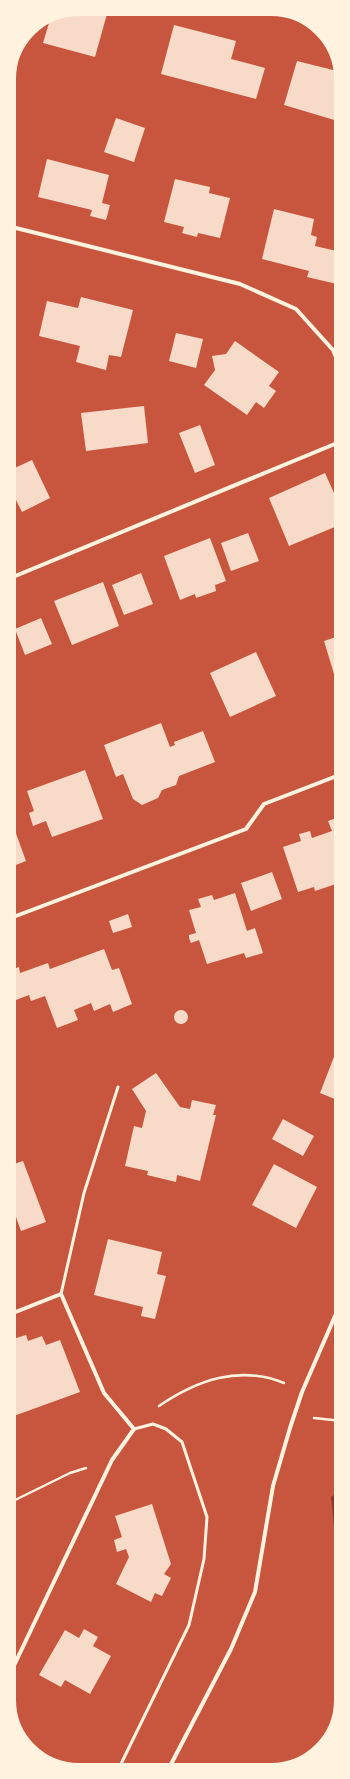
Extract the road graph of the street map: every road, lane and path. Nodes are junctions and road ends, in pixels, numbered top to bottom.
1 (15, 228) edge
2 (335, 354) edge
3 (335, 444) edge
4 (15, 576) edge
5 (335, 777) edge
6 (15, 916) edge
7 (118, 1087) dead end
8 (61, 1294) junction
9 (15, 1312) edge
10 (335, 1316) edge
11 (302, 1392) junction
12 (294, 1415) junction
13 (335, 1421) edge
14 (144, 1427) junction
15 (134, 1429) junction
16 (112, 1460) junction
17 (15, 1500) edge
18 (15, 1663) edge
19 (121, 1764) edge
20 (171, 1764) edge

1 - 2 street
3 - 4 street
5 - 6 street
7 - 8 lane
8 - 9 street
8 - 15 street
10 - 11 street
11 - 12 street
11 - 14 path
12 - 13 path
12 - 20 street
14 - 15 lane
14 - 19 lane
15 - 16 street
16 - 17 path
16 - 18 street

